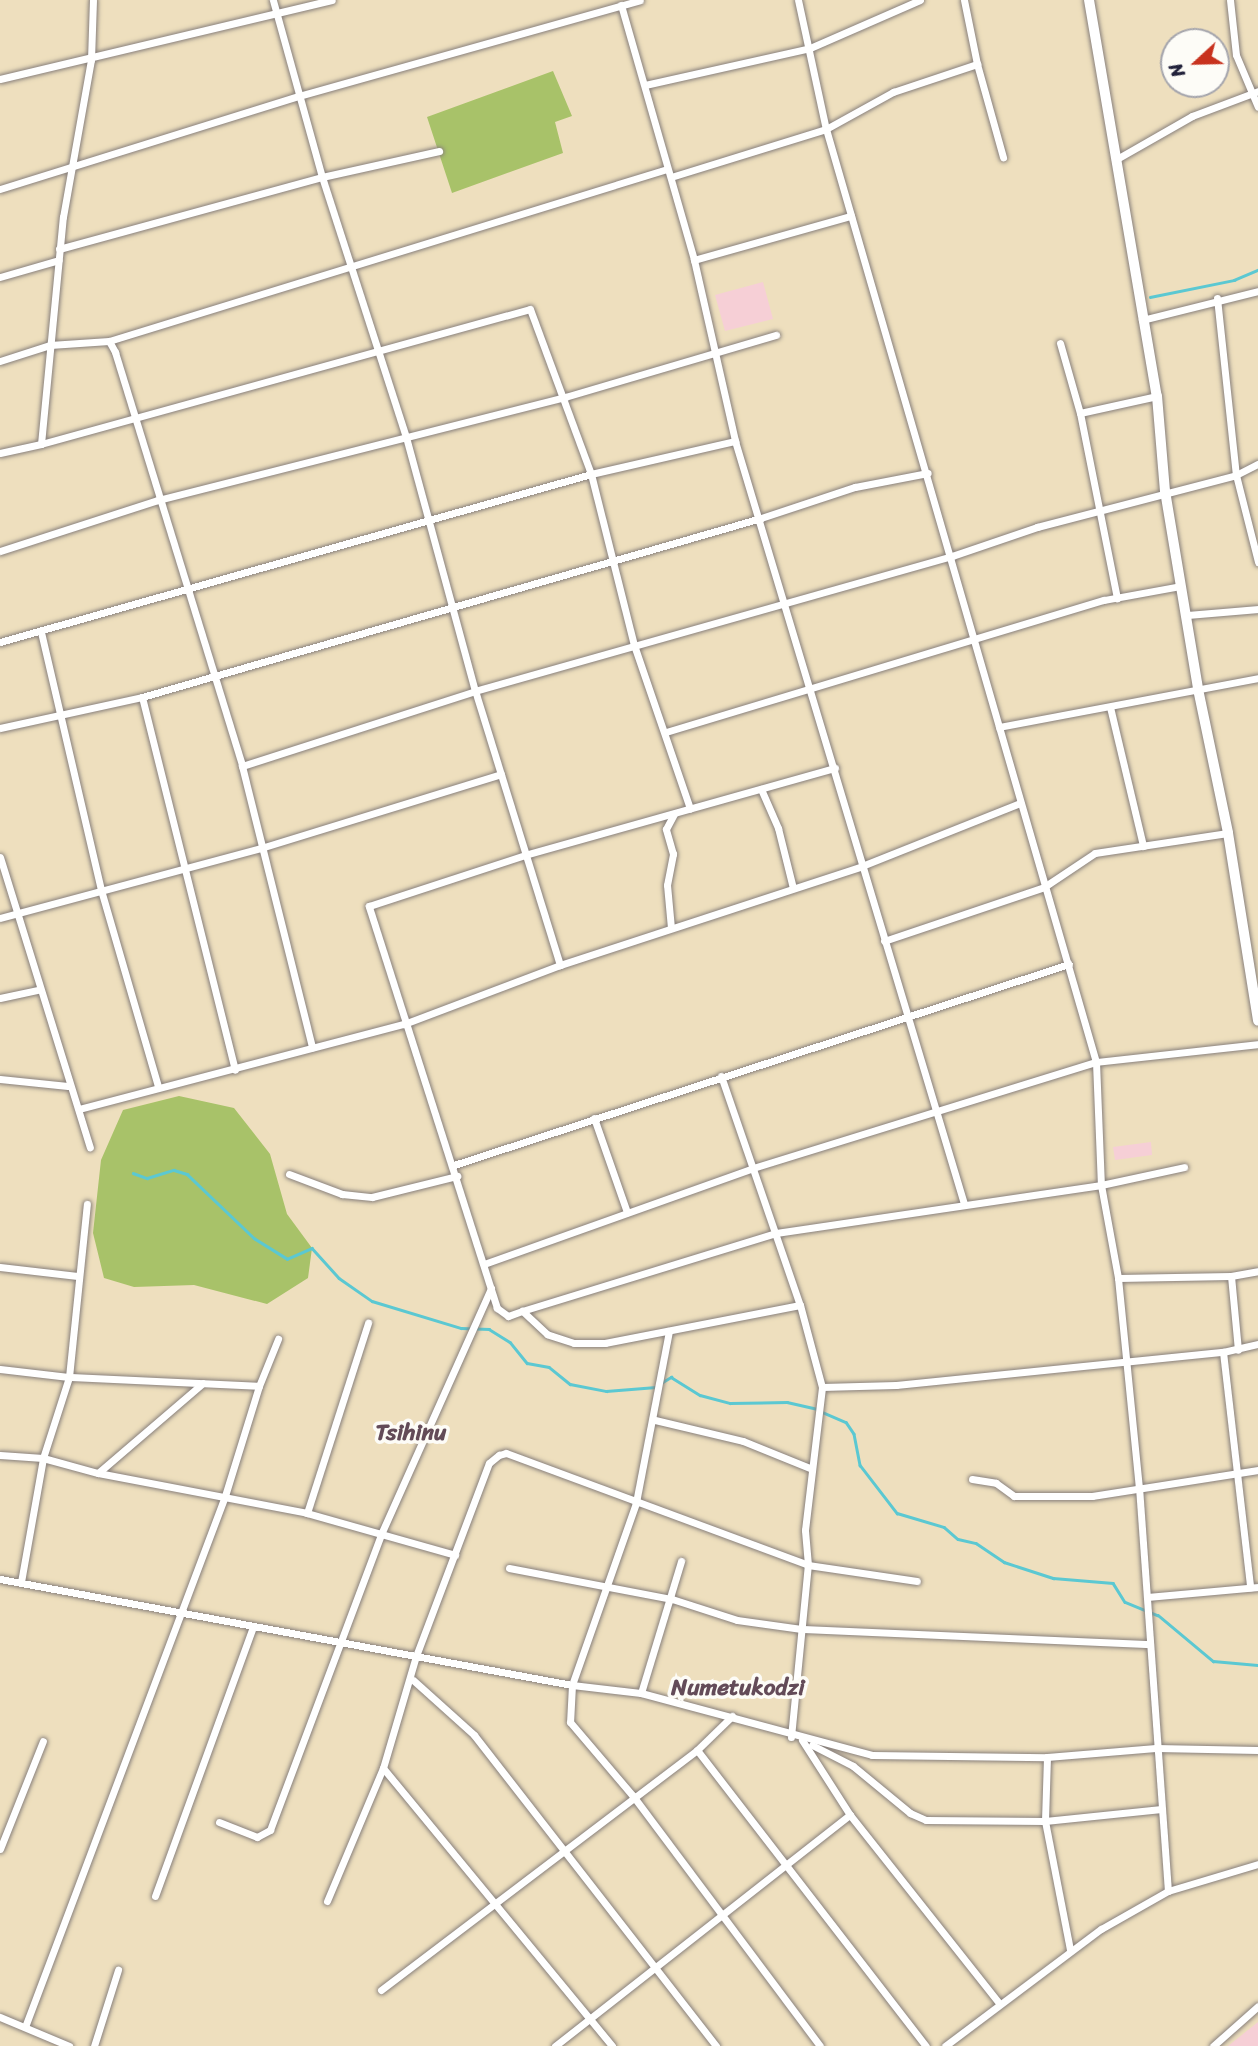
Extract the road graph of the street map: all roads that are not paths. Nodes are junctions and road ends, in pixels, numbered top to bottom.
1 (93, 0) edge
2 (273, 0) edge
3 (332, 0) edge
4 (640, 0) edge
5 (798, 0) edge
6 (920, 0) edge
7 (964, 0) edge
8 (1089, 0) edge
9 (1230, 0) edge
10 (621, 5) junction
11 (278, 15) junction
12 (810, 48) junction
13 (91, 60) junction
14 (977, 64) junction
15 (0, 79) edge
16 (645, 85) junction
17 (1254, 93) edge
18 (299, 96) junction
19 (1258, 107) edge
20 (826, 129) junction
21 (439, 151) dead end
22 (1003, 157) dead end
23 (1115, 160) junction
24 (73, 167) junction
25 (667, 169) junction
26 (321, 177) junction
27 (671, 177) junction
28 (0, 188) edge
29 (851, 216) junction
30 (59, 249) junction
31 (58, 260) junction
32 (694, 260) junction
33 (352, 265) junction
34 (0, 277) edge
35 (1258, 291) edge
36 (1217, 298) junction
37 (1142, 320) junction
38 (776, 335) dead end
39 (109, 341) junction
40 (1060, 343) dead end
41 (50, 345) junction
42 (379, 350) junction
43 (716, 350) junction
44 (0, 360) edge
45 (1157, 396) junction
46 (565, 397) junction
47 (1080, 413) junction
48 (136, 415) junction
49 (406, 437) junction
50 (735, 441) junction
51 (41, 444) junction
52 (0, 453) edge
53 (1258, 464) edge
54 (928, 473) junction
55 (591, 474) junction
56 (1236, 475) junction
57 (1165, 491) junction
58 (158, 500) junction
59 (1097, 513) junction
60 (761, 519) junction
61 (430, 521) junction
62 (0, 551) edge
63 (952, 556) junction
64 (613, 560) junction
65 (1258, 562) edge
66 (1181, 586) junction
67 (189, 591) junction
68 (1117, 598) junction
69 (785, 601) junction
70 (453, 608) junction
71 (1258, 609) edge
72 (1188, 615) junction
73 (41, 632) junction
74 (0, 642) edge
75 (977, 642) junction
76 (634, 645) junction
77 (214, 674) junction
78 (1258, 678) edge
79 (809, 687) junction
80 (1198, 689) junction
81 (475, 691) junction
82 (142, 698) junction
83 (1110, 707) junction
84 (60, 718) junction
85 (999, 727) junction
86 (0, 728) edge
87 (666, 732) junction
88 (242, 766) junction
89 (835, 768) junction
90 (501, 774) junction
91 (761, 789) junction
92 (1020, 803) junction
93 (690, 809) junction
94 (674, 813) junction
95 (1228, 833) junction
96 (1143, 846) junction
97 (261, 848) junction
98 (525, 855) junction
99 (0, 857) edge
100 (862, 866) junction
101 (183, 867) junction
102 (1044, 887) junction
103 (793, 888) junction
104 (101, 890) junction
105 (19, 912) junction
106 (0, 918) edge
107 (671, 928) junction
108 (884, 941) junction
109 (1069, 964) junction
110 (560, 965) junction
111 (39, 990) junction
112 (0, 998) edge
113 (905, 1017) junction
114 (1258, 1021) edge
115 (404, 1024) junction
116 (1258, 1044) edge
117 (312, 1047) junction
118 (1096, 1062) junction
119 (235, 1070) junction
120 (721, 1076) junction
121 (0, 1079) edge
122 (68, 1086) junction
123 (158, 1086) junction
124 (79, 1109) junction
125 (935, 1109) junction
126 (594, 1118) junction
127 (90, 1147) dead end
128 (454, 1165) junction
129 (1184, 1167) dead end
130 (753, 1168) junction
131 (289, 1174) dead end
132 (457, 1176) junction
133 (1101, 1185) junction
134 (87, 1204) dead end
135 (964, 1204) junction
136 (627, 1212) junction
137 (776, 1233) junction
138 (484, 1264) junction
139 (0, 1267) edge
140 (1258, 1271) edge
141 (77, 1276) junction
142 (1231, 1276) junction
143 (1118, 1278) junction
144 (491, 1288) junction
145 (800, 1305) junction
146 (522, 1311) junction
147 (368, 1323) dead end
148 (669, 1331) junction
149 (278, 1339) dead end
150 (1258, 1344) edge
151 (1238, 1350) junction
152 (1223, 1352) junction
153 (1125, 1360) junction
154 (0, 1369) edge
155 (69, 1377) junction
156 (203, 1384) junction
157 (258, 1386) junction
158 (822, 1387) junction
159 (655, 1420) junction
160 (0, 1455) edge
161 (43, 1458) junction
162 (812, 1469) junction
163 (1258, 1470) edge
164 (98, 1473) junction
165 (1235, 1475) junction
166 (972, 1479) dead end
167 (1139, 1487) junction
168 (225, 1496) junction
169 (636, 1503) junction
170 (307, 1513) junction
171 (382, 1532) junction
172 (455, 1555) junction
173 (681, 1561) dead end
174 (808, 1565) junction
175 (509, 1567) dead end
176 (0, 1579) edge
177 (917, 1581) dead end
178 (21, 1582) junction
179 (611, 1585) junction
180 (1254, 1587) edge
181 (1148, 1597) junction
182 (671, 1599) junction
183 (179, 1612) junction
184 (253, 1626) junction
185 (801, 1629) junction
186 (342, 1640) junction
187 (1148, 1644) junction
188 (416, 1656) junction
189 (413, 1680) junction
190 (572, 1685) junction
191 (641, 1693) junction
192 (732, 1716) junction
193 (791, 1737) junction
194 (802, 1740) junction
195 (43, 1741) dead end
196 (1156, 1748) junction
197 (697, 1750) junction
198 (1258, 1750) edge
199 (1047, 1757) junction
200 (383, 1768) junction
201 (633, 1796) junction
202 (1161, 1809) junction
203 (850, 1815) junction
204 (1045, 1821) junction
205 (219, 1822) dead end
206 (0, 1849) edge
207 (566, 1852) junction
208 (1258, 1864) edge
209 (785, 1868) junction
210 (1168, 1891) junction
211 (155, 1896) dead end
212 (327, 1901) dead end
213 (498, 1903) junction
214 (721, 1913) junction
215 (1070, 1950) junction
216 (655, 1965) junction
217 (118, 1970) dead end
218 (381, 1990) dead end
219 (999, 2003) junction
220 (1258, 2006) edge
221 (0, 2017) edge
222 (592, 2019) junction
223 (25, 2027) junction
224 (69, 2046) edge
225 (94, 2046) edge
226 (555, 2046) edge
227 (612, 2046) edge
228 (716, 2046) edge
229 (820, 2046) edge
230 (926, 2046) edge
231 (946, 2046) edge
232 (1213, 2046) edge

1 - 13 street
2 - 11 street
3 - 11 street
4 - 10 street
5 - 12 street
6 - 12 street
7 - 14 street
8 - 23 street
9 - 17 street
10 - 16 street
10 - 18 street
11 - 13 street
11 - 18 street
12 - 16 street
12 - 20 street
13 - 15 street
13 - 24 street
14 - 20 street
14 - 22 street
16 - 25 street
17 - 19 street
17 - 23 street
18 - 24 street
18 - 26 street
20 - 27 street
20 - 29 street
21 - 26 street
23 - 37 street
24 - 28 street
24 - 30 street
25 - 27 street
25 - 33 street
26 - 30 street
26 - 33 street
27 - 32 street
29 - 32 street
29 - 54 street
30 - 31 street
31 - 34 street
31 - 41 street
32 - 43 street
33 - 39 street
33 - 42 street
35 - 36 street
36 - 37 street
36 - 56 street
37 - 45 street
38 - 43 street
39 - 41 street
39 - 48 street
40 - 47 street
41 - 44 street
41 - 51 street
42 - 46 street
42 - 48 street
42 - 49 street
43 - 46 street
43 - 50 street
45 - 47 street
45 - 57 street
46 - 49 street
46 - 55 street
47 - 59 street
48 - 51 street
48 - 58 street
49 - 58 street
49 - 61 street
50 - 55 street
50 - 60 street
51 - 52 street
53 - 56 street
54 - 60 street
54 - 63 street
55 - 61 street
55 - 64 street
56 - 57 street
56 - 65 street
57 - 59 street
57 - 66 street
58 - 62 street
58 - 67 street
59 - 63 street
59 - 68 street
60 - 64 street
60 - 69 street
61 - 67 street
61 - 70 street
63 - 69 street
63 - 75 street
64 - 70 street
64 - 76 street
66 - 68 street
66 - 72 street
67 - 73 street
67 - 77 street
68 - 75 street
69 - 76 street
69 - 79 street
70 - 77 street
70 - 81 street
71 - 72 street
72 - 80 street
73 - 74 street
73 - 84 street
75 - 79 street
75 - 85 street
76 - 81 street
76 - 87 street
77 - 82 street
77 - 88 street
78 - 80 street
79 - 87 street
79 - 89 street
80 - 83 street
80 - 95 street
81 - 88 street
81 - 90 street
82 - 84 street
82 - 101 street
83 - 85 street
83 - 96 street
84 - 86 street
84 - 104 street
85 - 92 street
87 - 93 street
88 - 97 street
89 - 91 street
89 - 100 street
90 - 97 street
90 - 98 street
91 - 93 street
91 - 103 street
92 - 100 street
92 - 102 street
93 - 94 street
94 - 98 street
94 - 107 street
95 - 96 street
95 - 114 street
96 - 102 street
97 - 101 street
97 - 117 street
98 - 110 street
98 - 115 street
99 - 105 street
100 - 103 street
100 - 108 street
101 - 104 street
101 - 119 street
102 - 108 street
102 - 109 street
103 - 107 street
104 - 105 street
104 - 123 street
105 - 106 street
105 - 111 street
107 - 110 street
108 - 113 street
109 - 113 street
109 - 118 street
110 - 115 street
111 - 112 street
111 - 122 street
113 - 120 street
113 - 125 street
115 - 117 street
115 - 128 street
116 - 118 street
117 - 119 street
118 - 125 street
118 - 133 street
119 - 123 street
120 - 126 street
120 - 130 street
121 - 122 street
122 - 124 street
123 - 124 street
124 - 127 street
125 - 130 street
125 - 135 street
126 - 128 street
126 - 136 street
128 - 132 street
129 - 133 street
130 - 136 street
130 - 137 street
131 - 132 street
132 - 138 street
133 - 135 street
133 - 143 street
134 - 141 street
135 - 137 street
136 - 138 street
137 - 145 street
137 - 146 street
138 - 144 street
139 - 141 street
140 - 142 street
141 - 155 street
142 - 143 street
142 - 151 street
143 - 153 street
144 - 146 street
144 - 171 street
145 - 148 street
145 - 158 street
146 - 148 street
147 - 170 street
148 - 159 street
149 - 157 street
150 - 151 street
151 - 152 street
152 - 153 street
152 - 165 street
153 - 158 street
153 - 167 street
154 - 155 street
155 - 156 street
155 - 161 street
156 - 157 street
156 - 164 street
157 - 168 street
158 - 162 street
159 - 162 street
159 - 169 street
160 - 161 street
161 - 164 street
161 - 178 street
162 - 174 street
163 - 165 street
164 - 168 street
165 - 167 street
165 - 180 street
166 - 167 street
167 - 181 street
168 - 170 street
168 - 183 street
169 - 172 street
169 - 174 street
169 - 179 street
170 - 171 street
171 - 172 street
171 - 186 street
172 - 188 street
173 - 182 street
174 - 177 street
174 - 185 street
175 - 179 street
176 - 178 street
178 - 183 street
179 - 182 street
179 - 190 street
180 - 181 street
181 - 187 street
182 - 185 street
182 - 191 street
183 - 184 street
183 - 223 street
184 - 186 street
184 - 211 street
185 - 187 street
185 - 193 street
186 - 188 street
186 - 205 street
187 - 196 street
188 - 189 street
188 - 190 street
189 - 200 street
189 - 207 street
190 - 191 street
190 - 201 street
191 - 192 street
192 - 193 street
192 - 197 street
193 - 194 street
194 - 199 street
194 - 203 street
194 - 204 street
195 - 206 street
196 - 198 street
196 - 199 street
196 - 202 street
197 - 201 street
197 - 209 street
199 - 204 street
200 - 212 street
200 - 213 street
201 - 207 street
201 - 214 street
202 - 204 street
202 - 210 street
203 - 209 street
203 - 219 street
204 - 215 street
207 - 213 street
207 - 216 street
208 - 210 street
209 - 214 street
209 - 230 street
210 - 215 street
213 - 218 street
213 - 222 street
214 - 216 street
214 - 229 street
215 - 219 street
216 - 222 street
216 - 228 street
217 - 225 street
219 - 231 street
220 - 232 street
221 - 223 street
222 - 226 street
222 - 227 street
223 - 224 street

